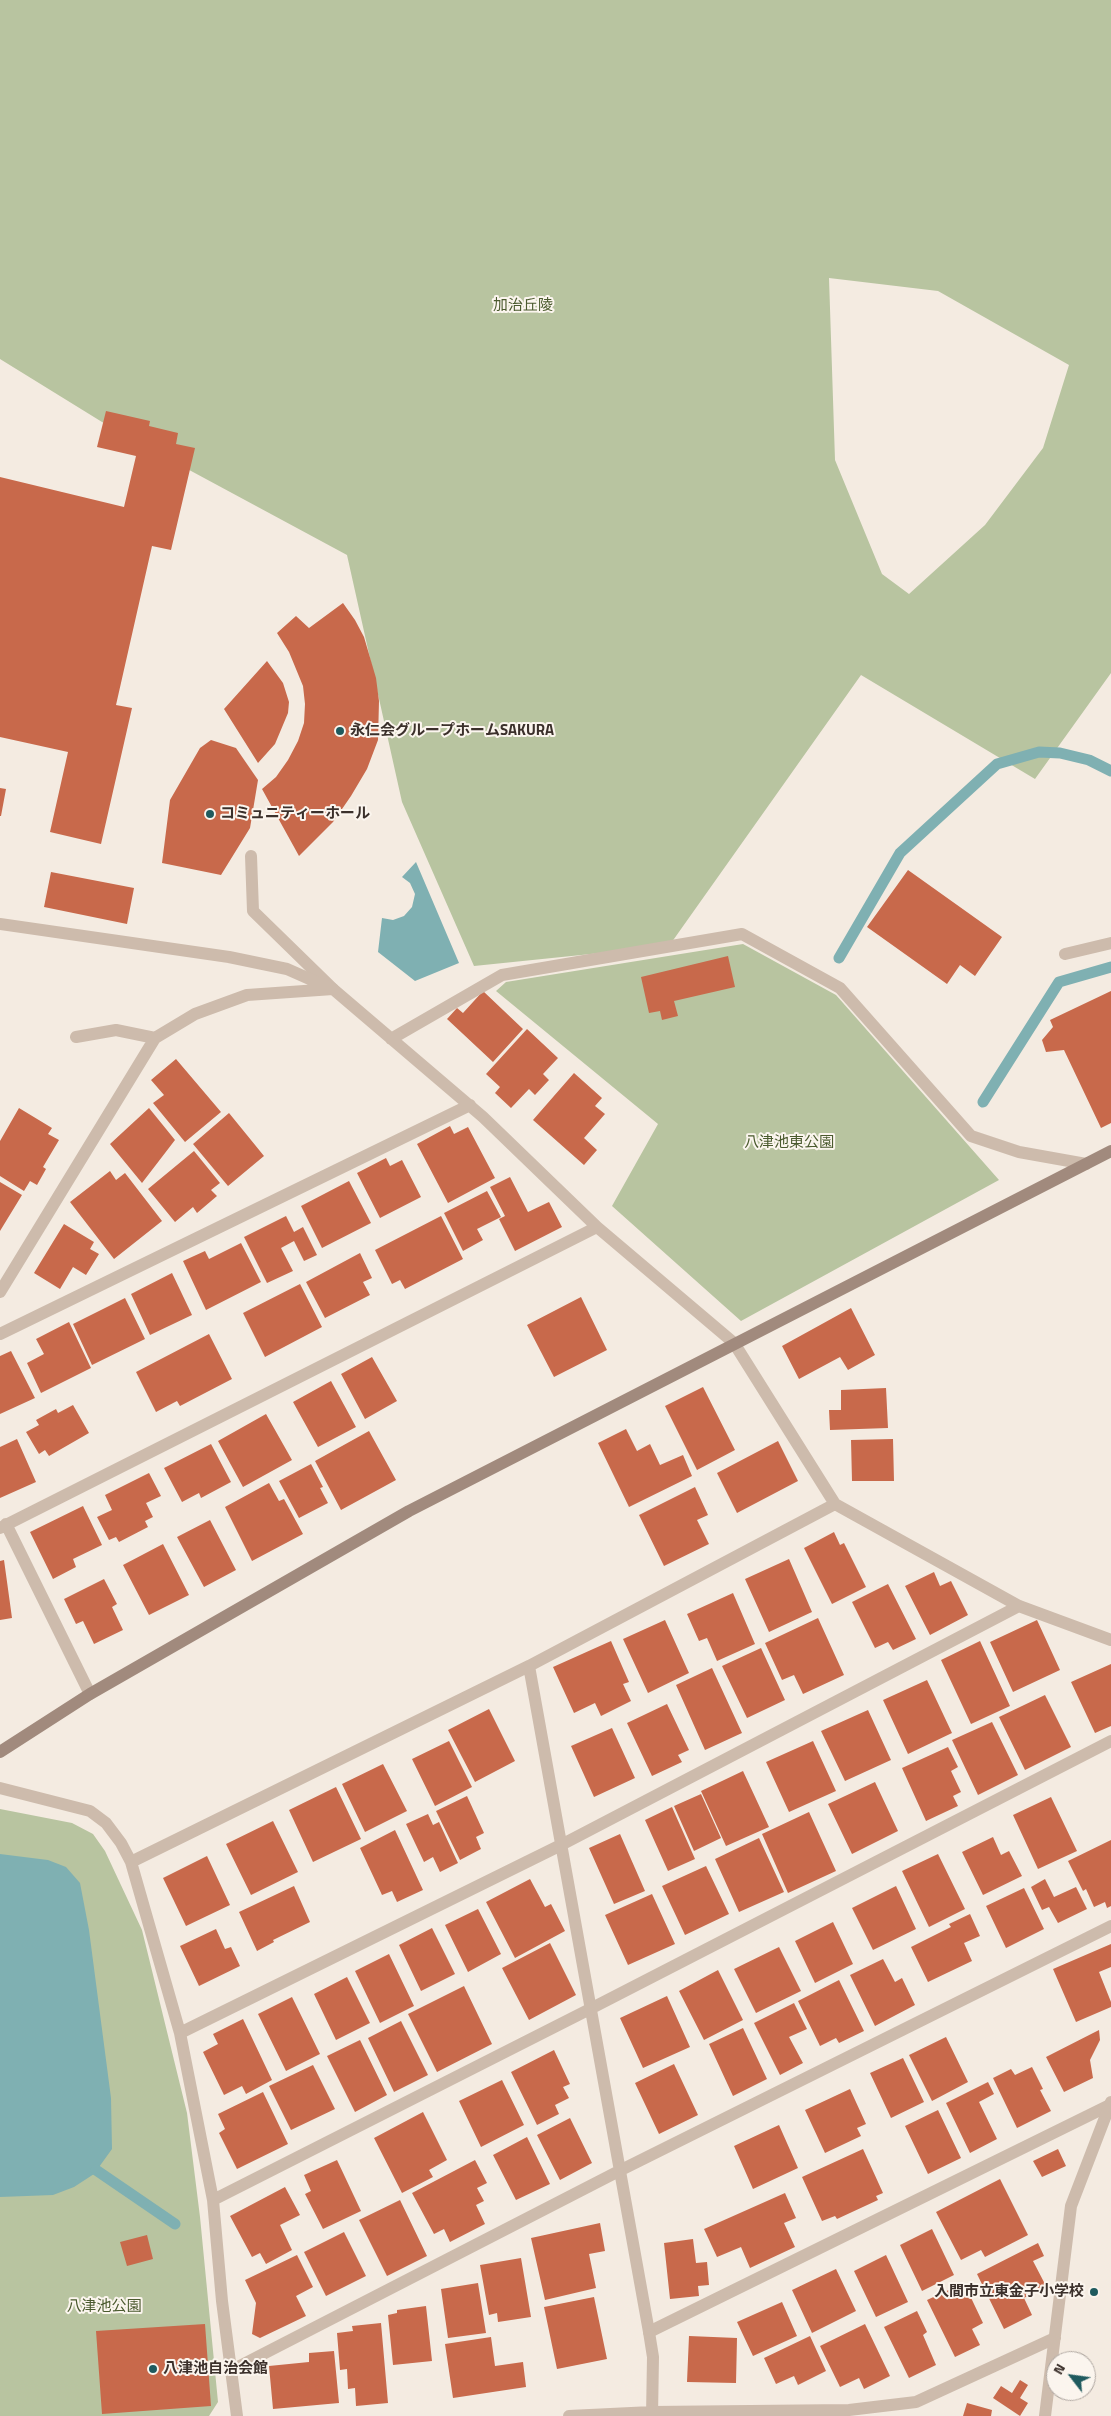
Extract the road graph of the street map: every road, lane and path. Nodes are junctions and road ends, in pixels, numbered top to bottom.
1 (251, 856) dead end
2 (0, 924) edge
3 (1111, 943) edge
4 (1064, 954) dead end
5 (333, 989) junction
6 (76, 1037) dead end
7 (155, 1038) junction
8 (391, 1039) junction
9 (470, 1105) junction
10 (1111, 1152) edge
11 (1086, 1164) junction
12 (597, 1227) junction
13 (0, 1292) edge
14 (0, 1334) edge
15 (734, 1343) junction
16 (835, 1504) junction
17 (3, 1526) edge
18 (1019, 1606) junction
19 (1111, 1640) edge
20 (529, 1666) junction
21 (90, 1694) junction
22 (1111, 1741) edge
23 (0, 1752) edge
24 (0, 1788) edge
25 (561, 1845) junction
26 (131, 1862) junction
27 (1111, 1926) edge
28 (590, 2009) junction
29 (180, 2033) junction
30 (1111, 2102) edge
31 (1110, 2105) edge
32 (619, 2172) junction
33 (213, 2200) junction
34 (649, 2332) junction
35 (1055, 2338) junction
36 (232, 2370) junction
37 (848, 2413) edge
38 (652, 2414) edge
39 (237, 2416) edge
40 (569, 2416) edge
41 (1045, 2416) edge

1 - 5 street
2 - 5 street
3 - 4 street
5 - 7 street
5 - 8 street
6 - 7 street
7 - 13 street
8 - 9 street
8 - 11 street
9 - 12 street
9 - 14 street
10 - 11 street
11 - 15 street
12 - 15 street
12 - 17 street
15 - 16 street
15 - 21 street
16 - 18 street
16 - 20 street
17 - 21 street
18 - 19 street
18 - 25 street
20 - 25 street
20 - 26 street
21 - 23 street
22 - 28 street
24 - 26 street
25 - 28 street
25 - 29 street
26 - 29 street
27 - 32 street
28 - 32 street
28 - 33 street
29 - 33 street
30 - 31 street
31 - 34 street
31 - 35 street
32 - 34 street
32 - 36 street
33 - 36 street
34 - 38 street
35 - 37 street
35 - 41 street
36 - 39 street
37 - 38 street
38 - 40 street

